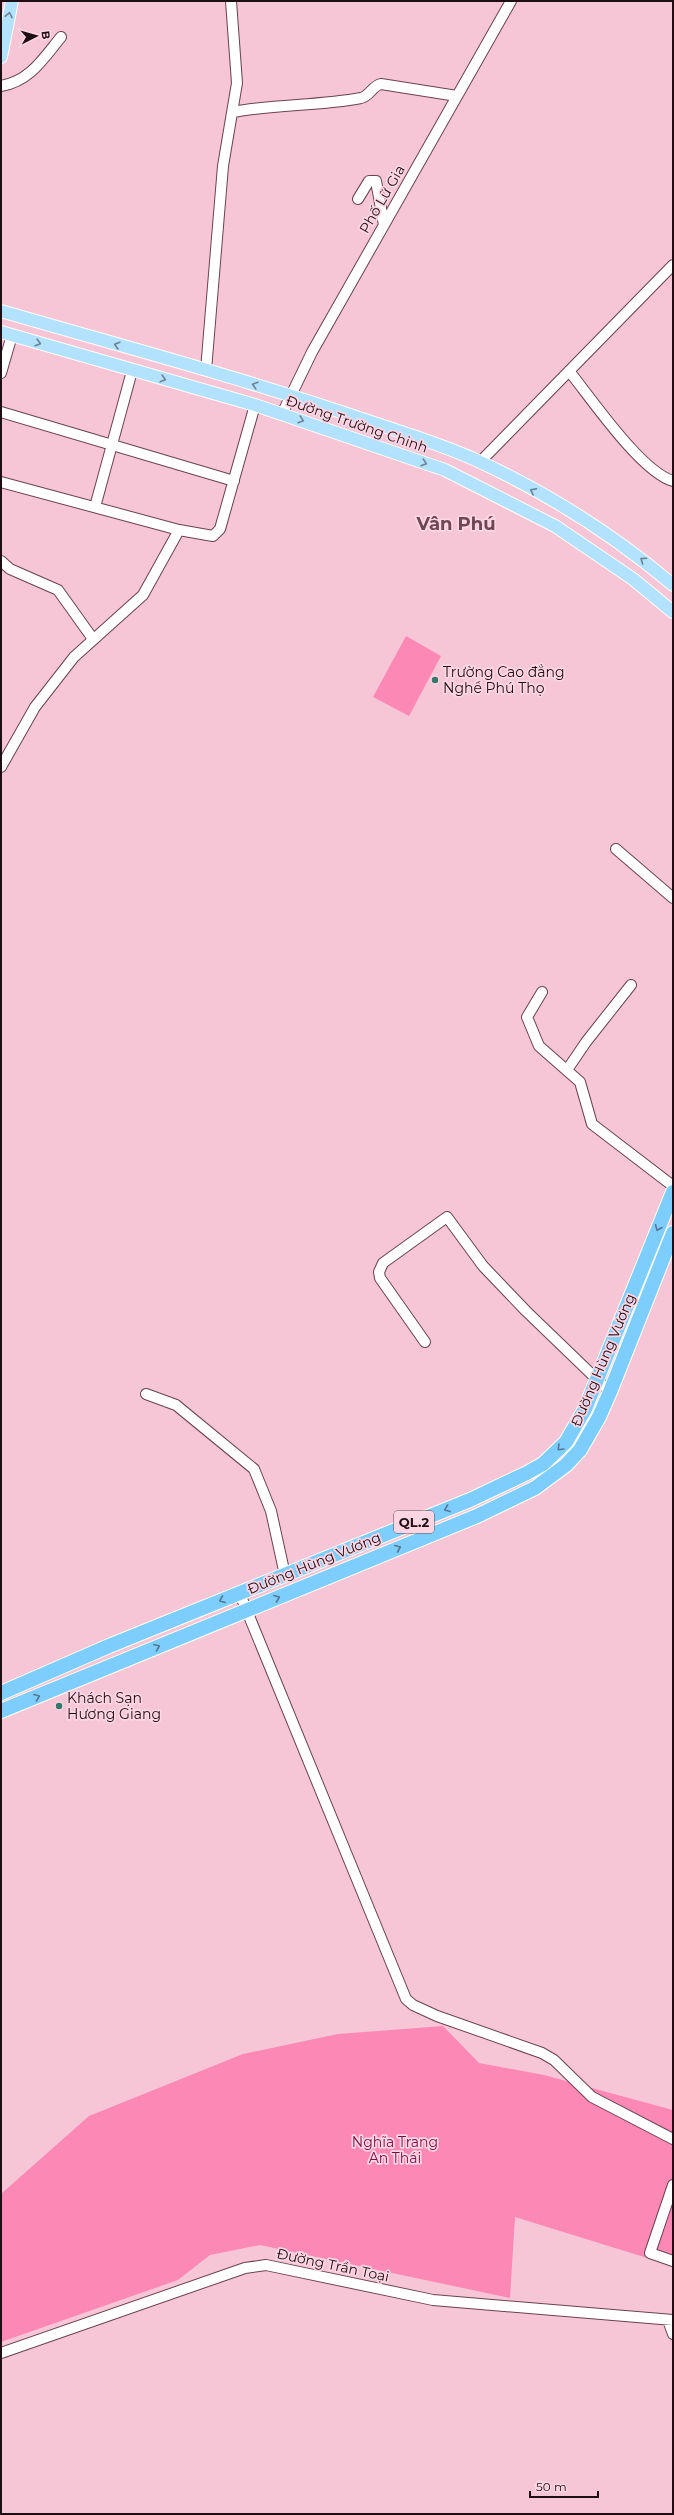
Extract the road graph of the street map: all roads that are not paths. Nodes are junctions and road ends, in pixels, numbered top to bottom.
1 (12, 1) edge
2 (231, 1) edge
3 (511, 1) edge
4 (61, 37) dead end
5 (1, 57) edge
6 (1, 86) edge
7 (457, 96) junction
8 (233, 112) junction
9 (358, 199) dead end
10 (384, 225) junction
11 (673, 265) edge
12 (1, 311) edge
13 (6, 333) edge
14 (206, 370) junction
15 (132, 371) junction
16 (569, 371) junction
17 (1, 372) edge
18 (290, 395) junction
19 (255, 406) junction
20 (1, 412) edge
21 (282, 414) junction
22 (113, 444) junction
23 (451, 450) junction
24 (480, 462) junction
25 (445, 470) junction
26 (234, 481) junction
27 (673, 481) edge
28 (1, 482) edge
29 (95, 507) junction
30 (179, 530) junction
31 (1, 561) edge
32 (673, 585) edge
33 (673, 612) edge
34 (93, 639) junction
35 (1, 767) edge
36 (616, 849) dead end
37 (673, 898) edge
38 (631, 984) dead end
39 (542, 992) dead end
40 (567, 1070) junction
41 (673, 1186) edge
42 (673, 1192) edge
43 (673, 1233) edge
44 (425, 1342) dead end
45 (598, 1379) junction
46 (610, 1392) junction
47 (146, 1394) dead end
48 (285, 1575) junction
49 (240, 1594) junction
50 (248, 1610) junction
51 (1, 1693) edge
52 (1, 1711) edge
53 (673, 2139) edge
54 (673, 2185) edge
55 (673, 2261) edge
56 (671, 2320) edge
57 (673, 2334) edge
58 (1, 2353) edge

5 -> 1 main road
2 - 8 street
3 - 7 street, Phố Lữ Gia
4 - 6 street
7 - 8 street
7 - 10 street, Phố Lữ Gia
8 - 14 street
9 - 10 street
10 - 18 street, Phố Lữ Gia
11 - 16 street
14 -> 12 main road, Đường Trường Chinh
13 -> 15 main road, Đường Trường Chinh
13 - 17 street
18 -> 14 main road, Đường Trường Chinh
15 -> 19 main road, Đường Trường Chinh
15 - 22 street
16 - 24 street
16 - 27 street
18 - 21 street, Phố Lữ Gia
18 - 23 main road, Đường Trường Chinh
19 - 21 main road, Đường Trường Chinh
19 - 26 street
20 - 22 street
21 -> 25 main road, Đường Trường Chinh
22 - 26 street
22 - 29 street
23 - 24 main road, Đường Trường Chinh
23 - 25 main road
32 -> 24 main road, Đường Trường Chinh
25 - 33 main road, Đường Trường Chinh
26 - 30 street
28 - 29 street
29 - 30 street
30 - 34 street
31 - 34 street
34 - 35 street
36 - 37 street
38 - 40 street
39 - 40 street
40 - 41 street
42 -> 45 highway, Đường Hùng Vương / QL.2
43 - 46 highway, Đường Hùng Vương / QL.2
44 - 45 street
45 - 46 street
45 -> 48 highway, Đường Hùng Vương / QL.2
50 -> 46 highway, Đường Hùng Vương / QL.2
47 - 48 street
48 - 49 highway, Đường Hùng Vương / QL.2
49 - 50 street
49 -> 51 highway, Đường Hùng Vương / QL.2
52 -> 50 highway, Đường Hùng Vương / QL.2
50 - 53 street
54 - 55 street
56 - 57 street
56 - 58 street, Đường Trần Toại

